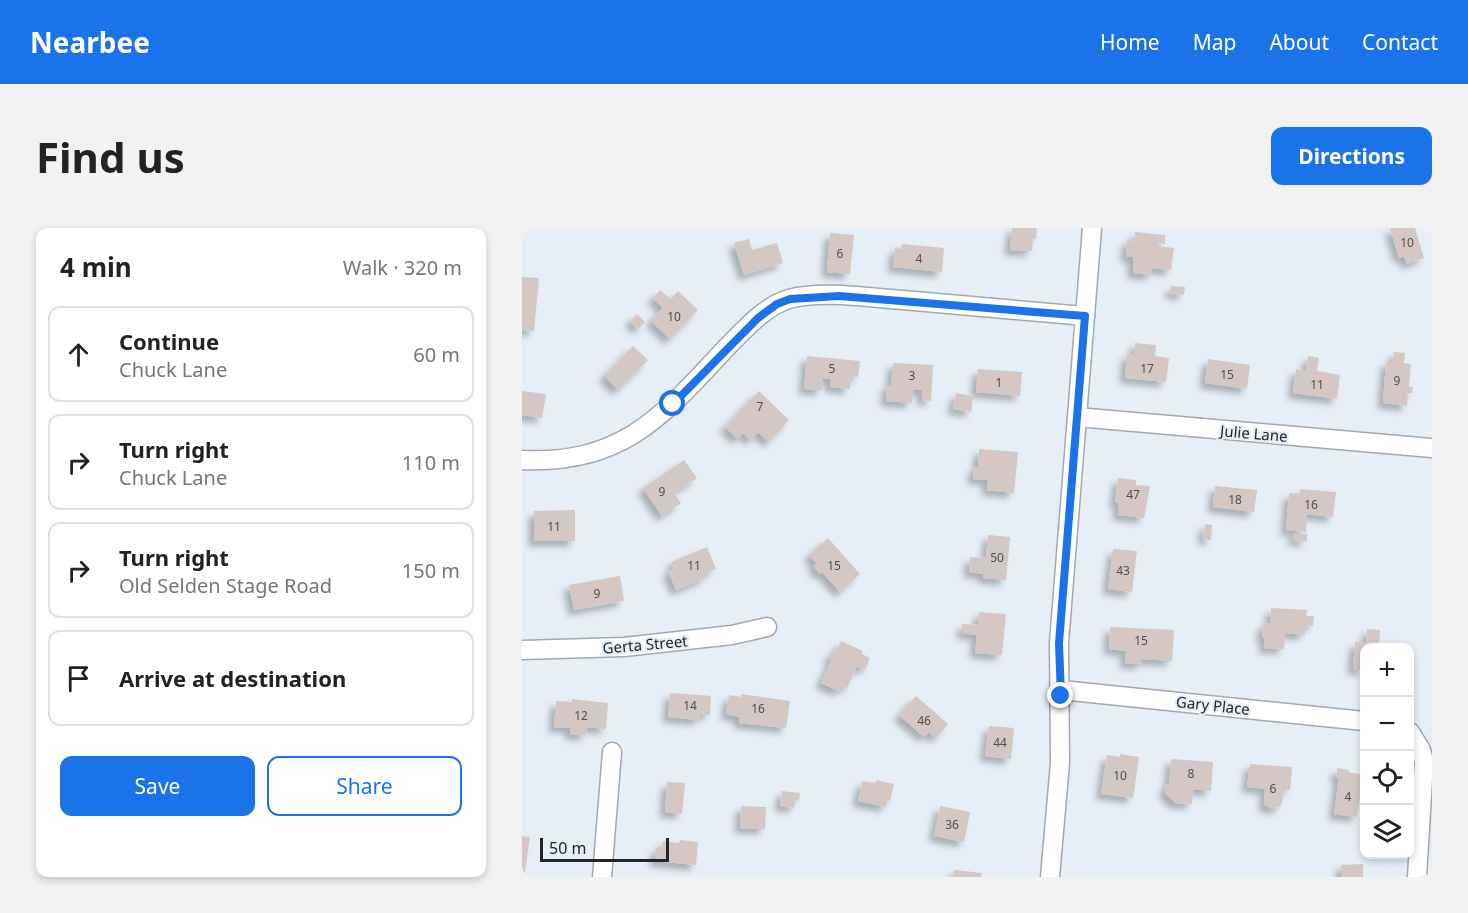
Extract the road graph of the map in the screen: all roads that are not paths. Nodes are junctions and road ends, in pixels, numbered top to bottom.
1 (1092, 228) edge
2 (1085, 316) junction
3 (1077, 417) junction
4 (1432, 448) edge
5 (522, 460) edge
6 (767, 627) dead end
7 (522, 650) edge
8 (1061, 690) junction
9 (1360, 720) edge
10 (1414, 739) edge
11 (612, 752) dead end
12 (602, 877) edge
13 (1050, 877) edge
14 (1416, 877) edge

1 - 2 street
2 - 3 street
2 - 5 street
3 - 4 street, Julie Lane
3 - 8 street
6 - 7 street, Gerta Street
8 - 9 street, Gary Place
8 - 13 street
10 - 14 street
11 - 12 street

